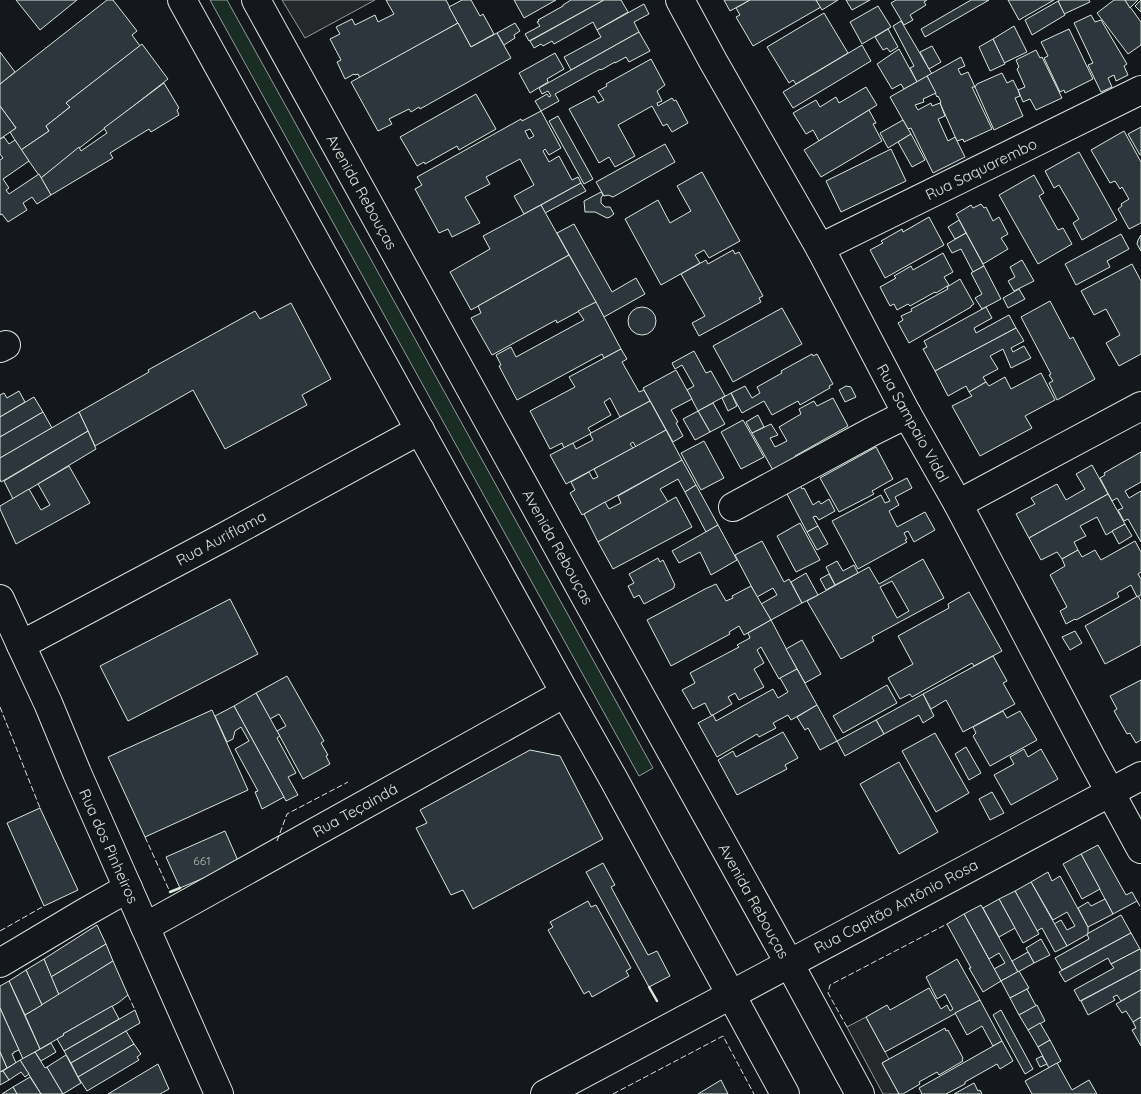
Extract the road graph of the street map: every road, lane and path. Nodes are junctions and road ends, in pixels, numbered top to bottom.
1 (182, 0) edge
2 (256, 0) edge
3 (680, 0) edge
4 (1141, 90) edge
5 (820, 248) junction
6 (1141, 406) edge
7 (907, 414) junction
8 (420, 430) junction
9 (958, 504) junction
10 (733, 507) dead end
11 (0, 599) edge
12 (20, 646) junction
13 (565, 693) junction
14 (1141, 776) edge
15 (1110, 791) junction
16 (1141, 849) edge
17 (128, 888) junction
18 (145, 927) junction
19 (0, 963) edge
20 (789, 963) junction
21 (731, 995) junction
22 (219, 1094) edge
23 (545, 1094) edge
24 (785, 1094) edge
25 (860, 1094) edge

1 - 8 street
2 - 20 street, Avenida Rebouças
3 - 5 street, Rua Sampaio Vidal
4 - 5 street, Rua Saquarembo
5 - 7 street, Rua Sampaio Vidal
6 - 9 street
7 - 9 street, Rua Sampaio Vidal
7 - 10 street
8 - 12 street, Rua Auriflama
8 - 13 street
9 - 15 street, Rua Sampaio Vidal
11 - 12 street, Rua dos Pinheiros
12 - 17 street, Rua dos Pinheiros
13 - 18 street, Rua Teçaindá
13 - 21 street
14 - 15 street, Rua Capitão Antônio Rosa
15 - 16 street, Rua Sampaio Vidal
15 - 20 street, Rua Capitão Antônio Rosa
17 - 18 street, Rua dos Pinheiros
17 - 19 street
18 - 22 street, Rua dos Pinheiros
20 - 21 street, Rua Capitão Antônio Rosa
20 - 25 street, Avenida Rebouças
21 - 23 street, Rua Capitão Antônio Rosa
21 - 24 street

